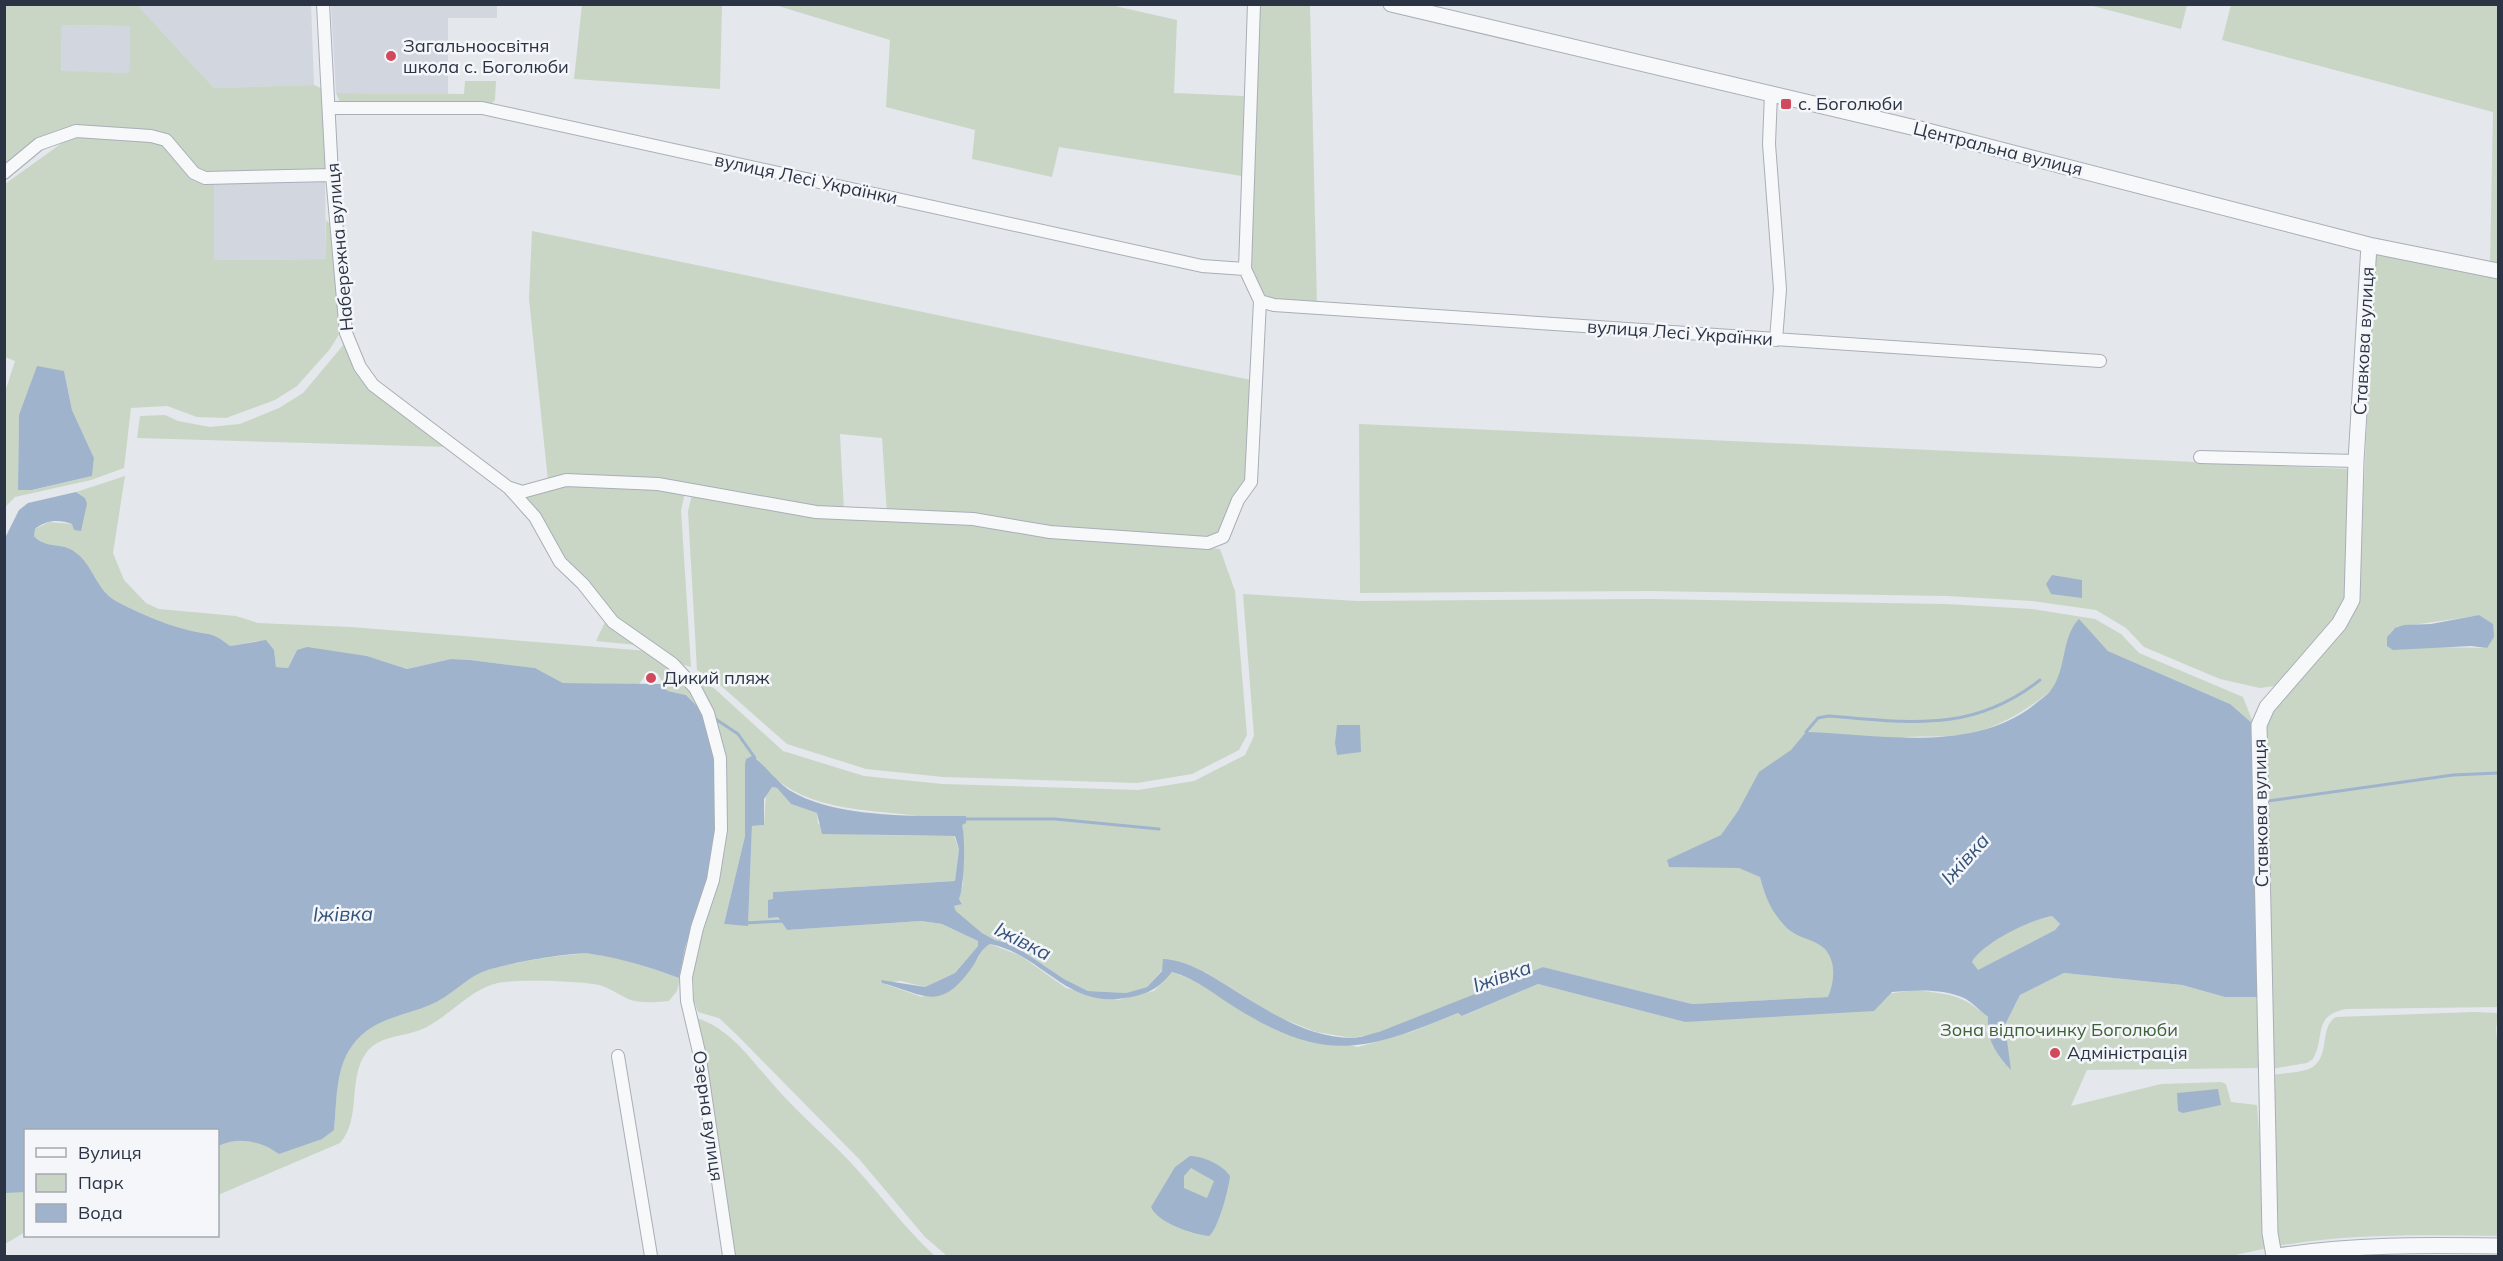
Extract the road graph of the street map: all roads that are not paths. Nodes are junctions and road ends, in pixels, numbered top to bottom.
1 (323, 4) edge
2 (1254, 4) edge
3 (1391, 4) edge
4 (1771, 93) junction
5 (330, 108) junction
6 (4, 173) edge
7 (332, 175) junction
8 (2368, 252) junction
9 (1245, 268) junction
10 (2499, 271) edge
11 (1260, 301) junction
12 (1776, 340) junction
13 (2100, 361) dead end
14 (2200, 457) dead end
15 (2356, 461) junction
16 (508, 488) junction
17 (686, 977) joint
18 (618, 1056) dead end
19 (2499, 1246) edge
20 (651, 1257) edge
21 (729, 1257) edge
22 (2276, 1257) edge

1 - 5 street, Набережна вулиця
2 - 9 street
3 - 4 street, Центральна вулиця
4 - 8 street, Центральна вулиця
4 - 12 street
5 - 7 street, Набережна вулиця
5 - 9 street, вулиця Лесі Українки
6 - 7 street
7 - 16 street, Набережна вулиця
8 - 10 street, Центральна вулиця
8 - 15 street, Ставкова вулиця
9 - 11 street
11 - 12 street, вулиця Лесі Українки
11 - 16 street
12 - 13 street, вулиця Лесі Українки
14 - 15 street
15 - 22 street, Ставкова вулиця
16 - 17 street, Набережна вулиця
17 - 21 street, Озерна вулиця
18 - 20 street
19 - 22 street

